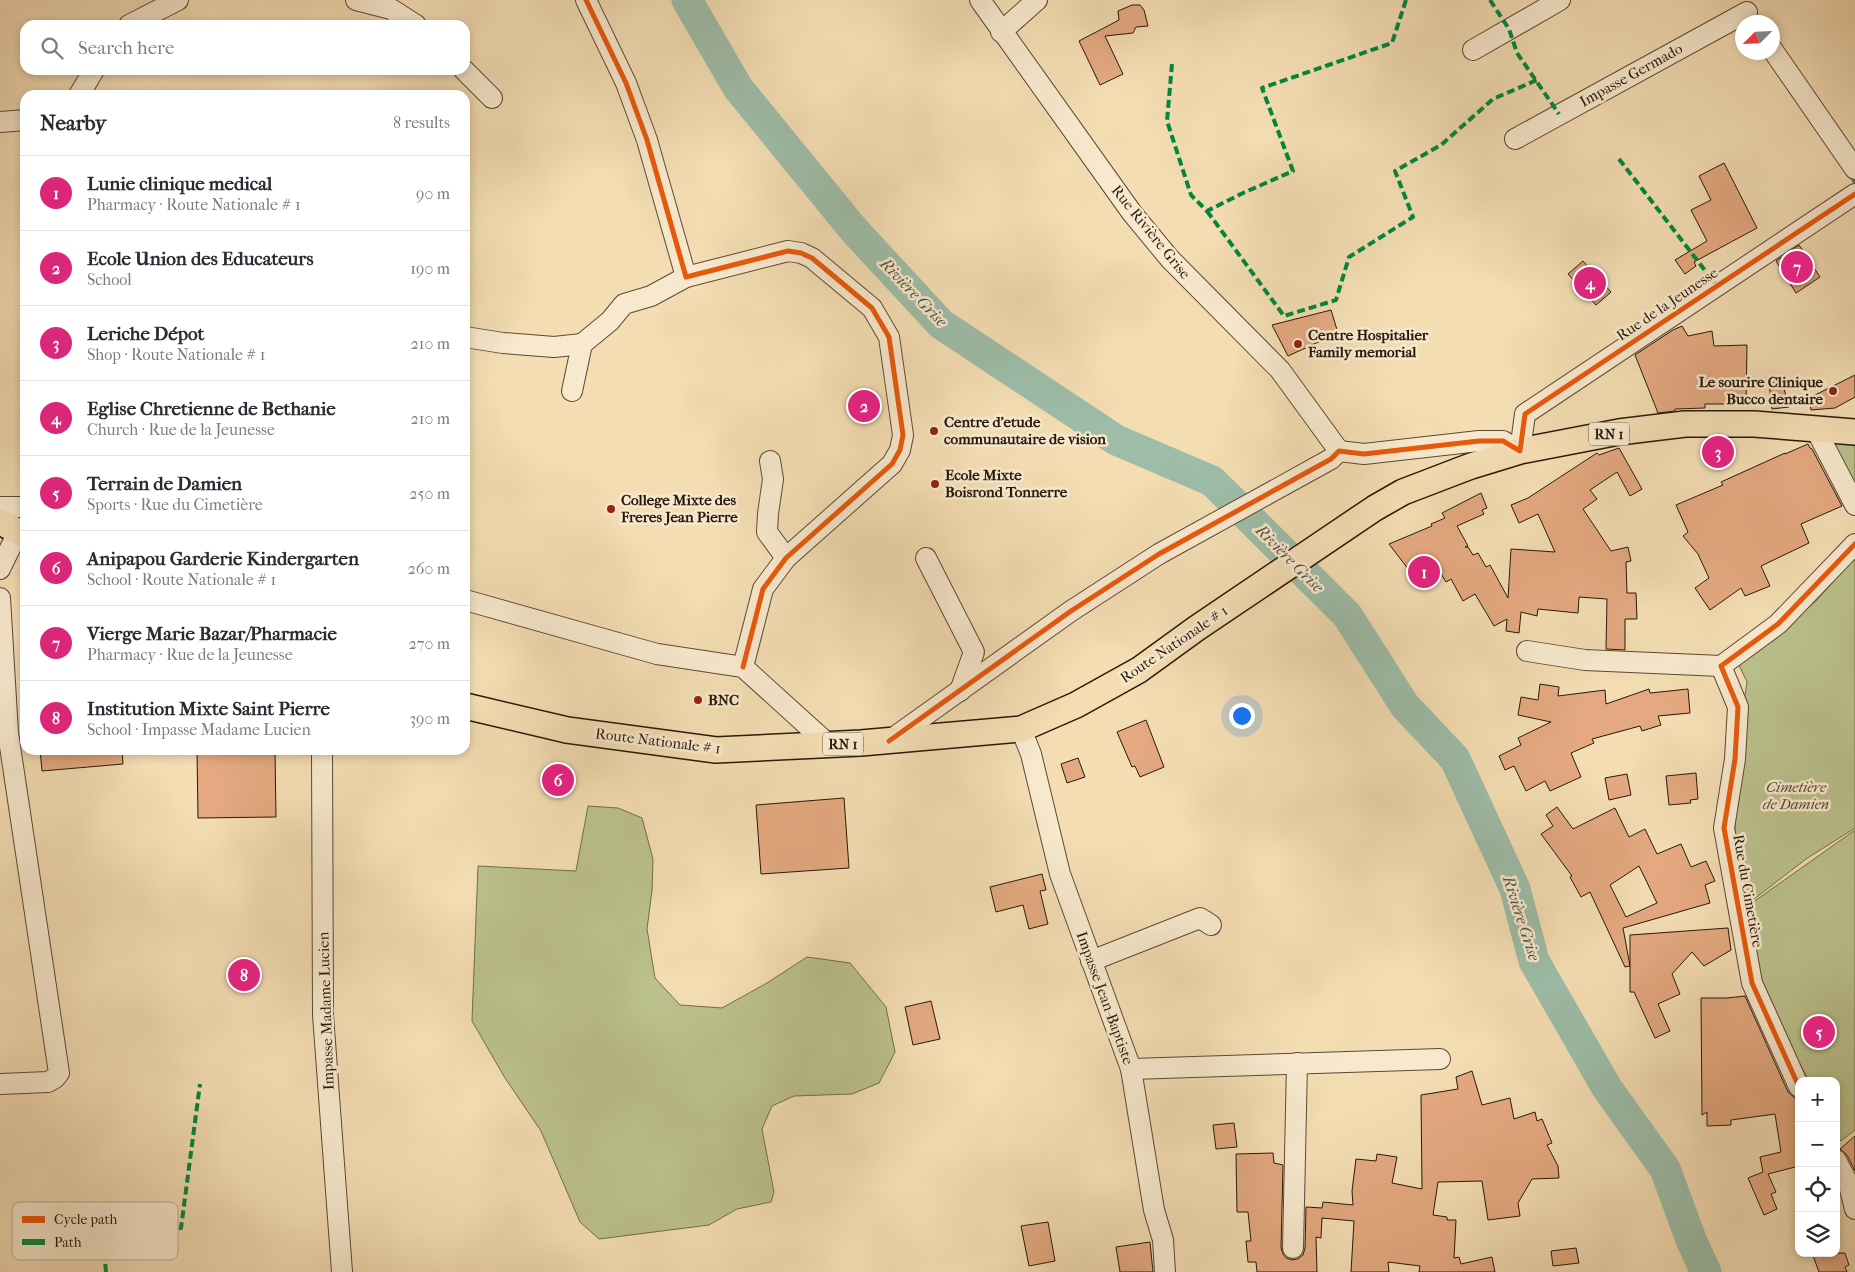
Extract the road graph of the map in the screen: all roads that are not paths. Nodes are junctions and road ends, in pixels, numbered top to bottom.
1 (178, 0) edge
2 (356, 0) edge
3 (586, 0) edge
4 (980, 0) edge
5 (1037, 0) edge
6 (1560, 0) edge
7 (1747, 12) edge
8 (139, 20) edge
9 (408, 20) edge
10 (1001, 32) junction
11 (1473, 50) dead end
12 (1780, 60) edge
13 (91, 75) edge
14 (469, 75) edge
15 (82, 90) edge
16 (492, 98) dead end
17 (20, 120) edge
18 (0, 122) edge
19 (1516, 139) dead end
20 (1855, 169) edge
21 (1855, 194) edge
22 (686, 278) junction
23 (470, 338) edge
24 (582, 344) junction
25 (572, 391) dead end
26 (1816, 430) junction
27 (1855, 432) edge
28 (1520, 451) junction
29 (1335, 455) junction
30 (770, 461) dead end
31 (1855, 505) edge
32 (0, 507) edge
33 (20, 507) edge
34 (14, 530) edge
35 (1855, 544) edge
36 (786, 558) junction
37 (926, 558) dead end
38 (0, 569) edge
39 (0, 598) edge
40 (470, 601) edge
41 (1528, 651) dead end
42 (1721, 666) junction
43 (743, 668) junction
44 (960, 691) junction
45 (470, 707) edge
46 (1021, 729) junction
47 (4, 734) edge
48 (889, 741) junction
49 (829, 745) junction
50 (322, 755) edge
51 (1210, 925) dead end
52 (1091, 961) junction
53 (1440, 1059) dead end
54 (1297, 1063) junction
55 (1131, 1069) junction
56 (1795, 1078) edge
57 (0, 1084) edge
58 (1840, 1167) edge
59 (1855, 1209) edge
60 (1293, 1248) dead end
61 (342, 1272) edge
62 (1165, 1272) edge

1 - 8 street
2 - 9 street
3 - 22 street
4 - 10 street, Rue Rivière Grise
5 - 10 street
6 - 11 street
7 - 19 street, Impasse Germado
10 - 29 street, Rue Rivière Grise
12 - 20 street
13 - 15 street
14 - 16 street
17 - 18 street
21 - 28 street, Rue de la Jeunesse
22 - 24 street
22 - 36 street
23 - 24 street
24 - 25 street
26 - 27 main road, Route Nationale # 1 / RN 1
26 - 28 main road, Route Nationale # 1 / RN 1
26 - 31 street
28 - 29 street
28 - 46 main road, Route Nationale # 1 / RN 1
29 - 44 street
30 - 36 street
32 - 33 street
34 - 38 street
35 - 42 street
36 - 43 street
37 - 44 street
39 - 47 street
40 - 43 street
41 - 42 street
42 - 56 street, Rue du Cimetière
43 - 49 street
44 - 48 street
45 - 49 main road, Route Nationale # 1 / RN 1
46 - 48 main road, Route Nationale # 1 / RN 1
46 - 52 street, Impasse Jean-Baptiste
47 - 57 street
48 - 49 main road, Route Nationale # 1 / RN 1
50 - 61 street, Impasse Madame Lucien
51 - 52 street
52 - 55 street, Impasse Jean-Baptiste
53 - 54 street
54 - 55 street
54 - 60 street
55 - 62 street, Impasse Jean-Baptiste
58 - 59 street

